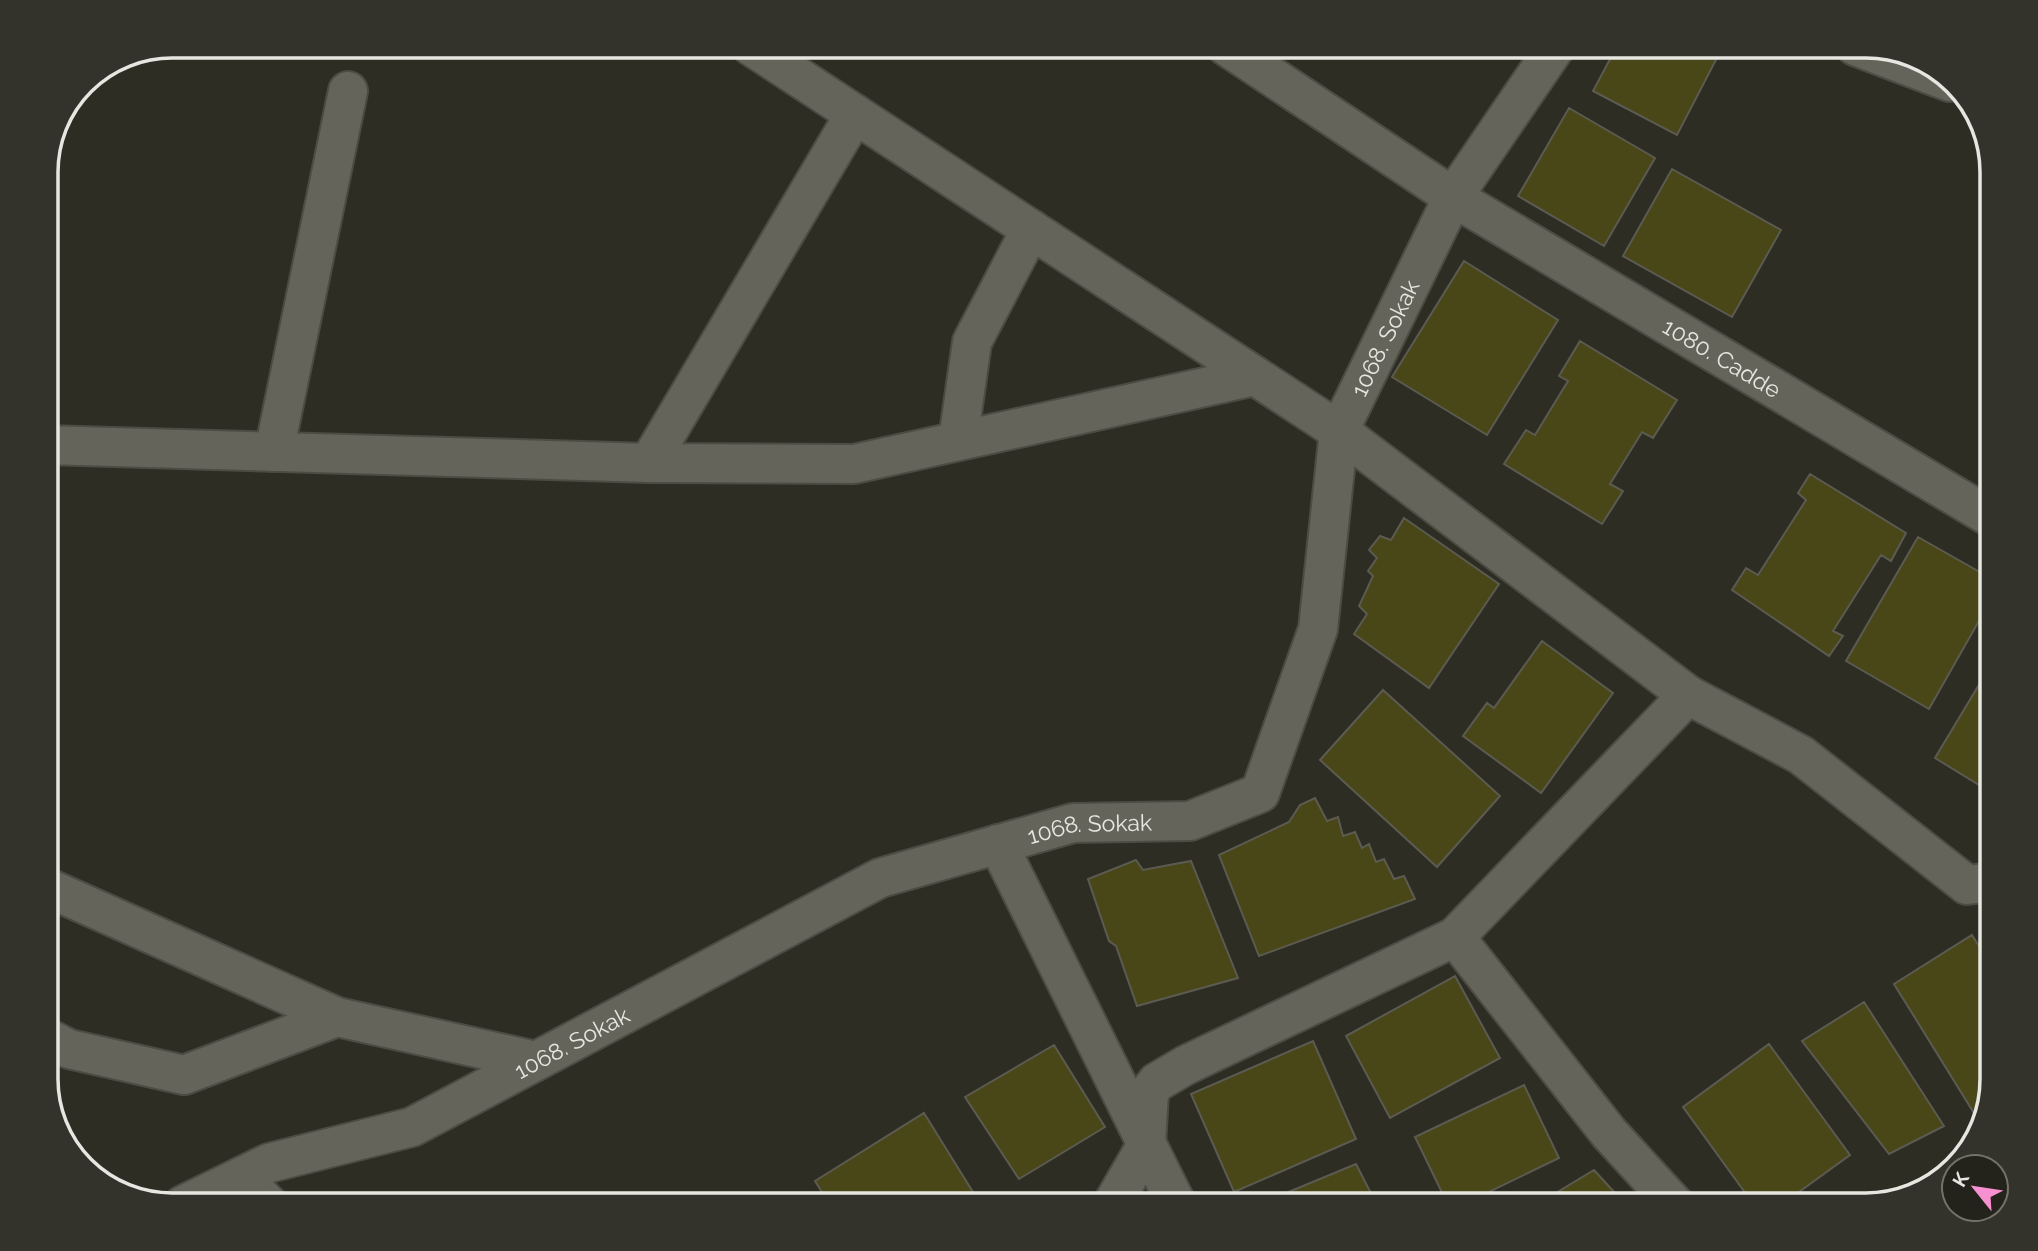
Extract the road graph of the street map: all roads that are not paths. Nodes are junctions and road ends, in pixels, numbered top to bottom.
1 (769, 58) edge
2 (1244, 58) edge
3 (1548, 58) edge
4 (348, 91) dead end
5 (855, 114) junction
6 (1453, 197) junction
7 (1031, 229) junction
8 (1255, 376) junction
9 (1339, 431) junction
10 (958, 441) junction
11 (58, 445) edge
12 (274, 452) junction
13 (649, 463) junction
14 (1980, 511) edge
15 (1688, 695) junction
16 (998, 844) junction
17 (1980, 883) edge
18 (58, 892) edge
19 (1455, 937) junction
20 (337, 1017) junction
21 (58, 1043) edge
22 (536, 1061) junction
23 (1146, 1146) junction
24 (241, 1177) junction
25 (209, 1193) edge
26 (256, 1193) edge
27 (1119, 1193) edge
28 (1170, 1193) edge
29 (1663, 1193) edge

1 - 5 street
2 - 6 street, 1080. Cadde
3 - 6 street, 1068. Sokak
4 - 12 street
5 - 7 street
5 - 13 street
6 - 9 street, 1068. Sokak
6 - 14 street, 1080. Cadde
7 - 8 street
7 - 10 street
8 - 9 street
8 - 10 street
9 - 15 street
9 - 16 street, 1068. Sokak
10 - 13 street
11 - 12 street
12 - 13 street
15 - 17 street
15 - 19 street
16 - 22 street, 1068. Sokak
16 - 23 street
18 - 20 street
19 - 23 street
19 - 29 street
20 - 21 street
20 - 22 street
22 - 24 street, 1068. Sokak
23 - 27 street
23 - 28 street
24 - 25 street, 1068. Sokak
24 - 26 street

